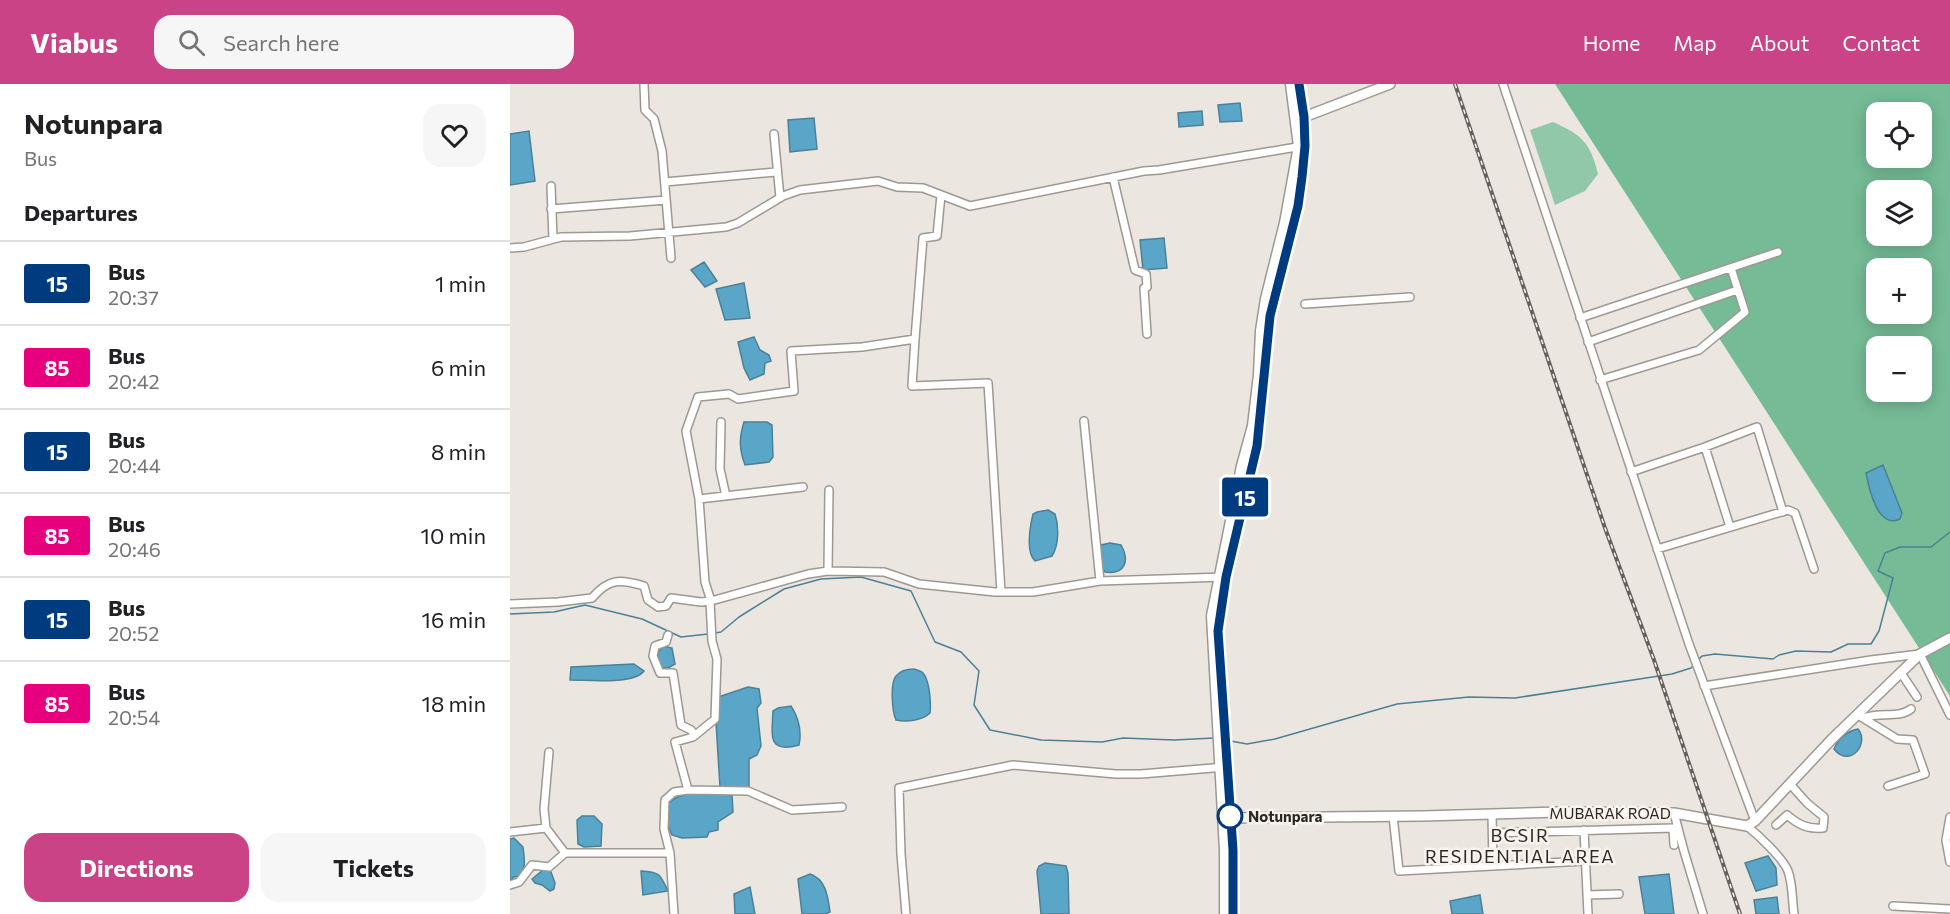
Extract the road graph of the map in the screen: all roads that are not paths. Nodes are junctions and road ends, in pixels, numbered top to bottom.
1 (644, 84) edge
2 (1293, 84) edge
3 (1299, 84) edge
4 (1390, 84) edge
5 (1503, 84) edge
6 (1304, 117) junction
7 (774, 134) dead end
8 (1302, 146) junction
9 (776, 171) junction
10 (1113, 177) junction
11 (665, 182) junction
12 (551, 186) dead end
13 (941, 195) junction
14 (780, 198) junction
15 (666, 200) junction
16 (551, 208) junction
17 (669, 233) junction
18 (552, 239) junction
19 (510, 248) edge
20 (1778, 252) dead end
21 (671, 258) dead end
22 (1731, 268) junction
23 (1737, 290) junction
24 (1410, 297) dead end
25 (1305, 304) dead end
26 (1580, 318) junction
27 (1147, 334) dead end
28 (915, 339) junction
29 (1588, 342) junction
30 (1600, 380) junction
31 (1084, 421) dead end
32 (721, 422) dead end
33 (1705, 447) junction
34 (1631, 472) junction
35 (803, 487) dead end
36 (829, 490) dead end
37 (726, 496) junction
38 (699, 499) junction
39 (1783, 512) junction
40 (1730, 527) junction
41 (1657, 549) junction
42 (1814, 569) dead end
43 (828, 571) junction
44 (1223, 577) junction
45 (1100, 581) junction
46 (1001, 592) junction
47 (711, 601) junction
48 (510, 604) edge
49 (668, 635) dead end
50 (1950, 638) edge
51 (1920, 654) junction
52 (1901, 673) junction
53 (1704, 686) junction
54 (1917, 697) dead end
55 (1911, 709) dead end
56 (1950, 715) edge
57 (1861, 716) junction
58 (695, 735) junction
59 (549, 752) dead end
60 (1225, 767) junction
61 (1790, 784) junction
62 (1888, 786) dead end
63 (688, 790) junction
64 (842, 807) dead end
65 (1674, 813) junction
66 (1492, 814) junction
67 (1394, 816) junction
68 (1230, 818) junction
69 (1950, 818) edge
70 (1751, 824) junction
71 (1776, 825) dead end
72 (546, 828) junction
73 (1584, 830) junction
74 (510, 832) edge
75 (1493, 833) junction
76 (1674, 845) dead end
77 (565, 853) junction
78 (670, 853) junction
79 (1585, 861) junction
80 (1950, 862) edge
81 (1493, 865) junction
82 (510, 885) edge
83 (1619, 894) dead end
84 (1587, 895) junction
85 (1893, 906) dead end
86 (1950, 909) edge
87 (674, 914) edge
88 (906, 914) edge
89 (1226, 914) edge
90 (1233, 914) edge
91 (1588, 914) edge
92 (1703, 914) edge
93 (1794, 914) edge

1 - 11 street
2 - 8 highway
3 - 6 highway
4 - 6 street
5 - 26 street
6 - 8 highway
7 - 9 street
8 - 10 street
8 - 44 highway
9 - 11 street
9 - 14 street
10 - 13 street
10 - 27 street
11 - 15 street
12 - 16 street
13 - 14 street
13 - 28 street
14 - 17 street
15 - 16 street
15 - 17 street
16 - 18 street
17 - 18 street
17 - 21 street
18 - 19 street
20 - 22 street
22 - 23 street
22 - 26 street
23 - 29 street
23 - 30 street
24 - 25 street
26 - 29 street
28 - 38 street
28 - 46 street
29 - 30 street
30 - 34 street
31 - 45 street
32 - 37 street
33 - 34 street
33 - 39 street
33 - 40 street
34 - 41 street
35 - 37 street
36 - 43 street
37 - 38 street
38 - 47 street
39 - 40 street
39 - 42 street
40 - 41 street
41 - 53 street
43 - 46 street
43 - 47 street
44 - 45 street
44 - 60 highway
45 - 46 street
47 - 48 street
47 - 58 street
49 - 58 street
50 - 51 street
51 - 52 street
51 - 53 street
51 - 56 street
52 - 54 street
52 - 57 street
53 - 70 street
55 - 57 street
57 - 61 street
57 - 62 street
58 - 63 street
59 - 72 street
60 - 68 highway
60 - 88 street
60 - 89 highway
61 - 70 street
61 - 71 street
63 - 64 street
63 - 78 street
65 - 66 street, MUBARAK ROAD
65 - 70 street, MUBARAK ROAD
65 - 92 street
66 - 67 street, MUBARAK ROAD
66 - 75 street
67 - 68 street, MUBARAK ROAD
67 - 81 street
68 - 90 highway
69 - 80 street
70 - 93 street
72 - 74 street
72 - 77 street
73 - 75 street
73 - 76 street
73 - 79 street
75 - 81 street
77 - 78 street
77 - 82 street
78 - 87 street
79 - 81 street
79 - 84 street
83 - 84 street
84 - 91 street
85 - 86 street

